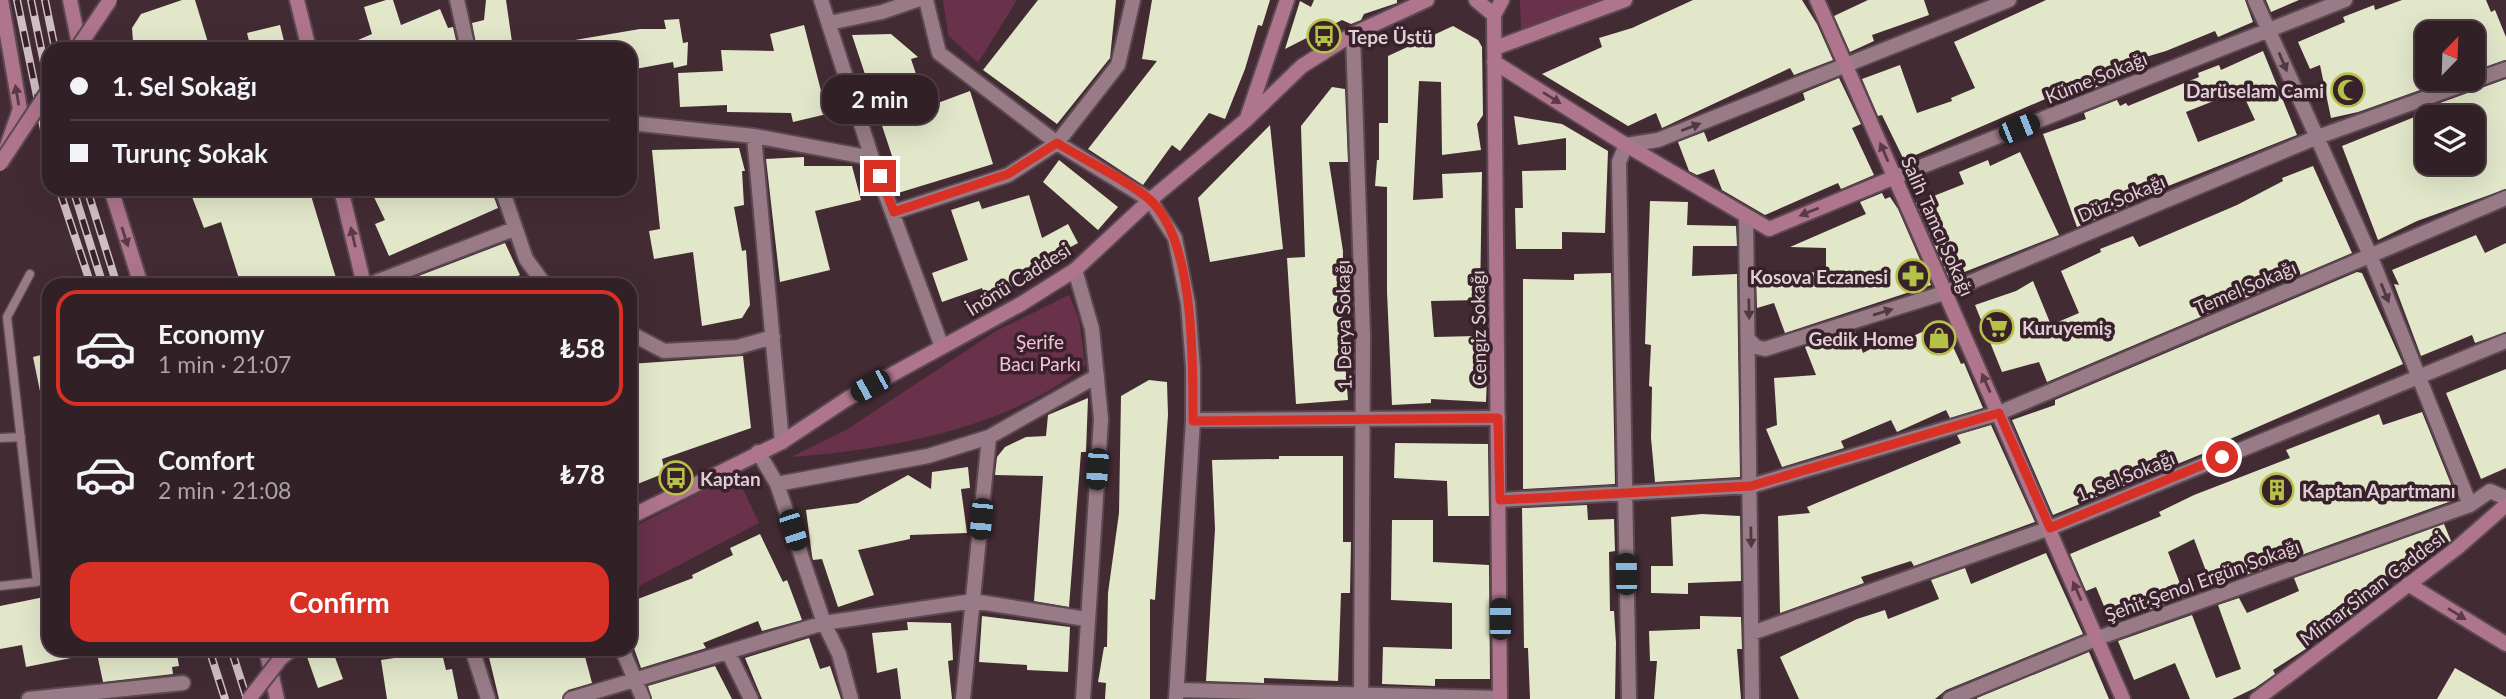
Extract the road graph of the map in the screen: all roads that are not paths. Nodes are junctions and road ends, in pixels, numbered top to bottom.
1 (1, 0) edge
2 (70, 0) edge
3 (110, 0) edge
4 (457, 0) edge
5 (821, 0) edge
6 (917, 0) edge
7 (926, 0) edge
8 (1133, 0) edge
9 (1287, 0) edge
10 (1427, 0) edge
11 (1476, 0) edge
12 (1502, 0) edge
13 (1625, 0) edge
14 (1817, 0) edge
15 (2009, 0) edge
16 (2255, 0) edge
17 (2345, 0) edge
18 (299, 1) edge
19 (1494, 15) junction
20 (829, 23) junction
21 (2269, 30) junction
22 (1353, 34) junction
23 (78, 42) edge
24 (83, 42) edge
25 (308, 42) edge
26 (466, 42) edge
27 (1495, 55) junction
28 (1847, 65) junction
29 (2506, 69) edge
30 (42, 100) edge
31 (1246, 120) junction
32 (637, 124) edge
33 (754, 136) junction
34 (2315, 138) junction
35 (1057, 143) junction
36 (1626, 145) junction
37 (872, 158) junction
38 (0, 161) edge
39 (1895, 177) junction
40 (113, 196) edge
41 (343, 196) edge
42 (504, 196) edge
43 (2506, 198) edge
44 (1150, 200) junction
45 (894, 212) junction
46 (1746, 217) junction
47 (514, 229) junction
48 (2370, 255) junction
49 (1075, 270) junction
50 (30, 274) dead end
51 (139, 278) edge
52 (364, 278) edge
53 (384, 278) edge
54 (540, 278) edge
55 (1947, 292) junction
56 (637, 337) edge
57 (773, 337) junction
58 (1750, 341) junction
59 (2506, 341) edge
60 (942, 347) junction
61 (1097, 376) junction
62 (2420, 376) junction
63 (1999, 413) junction
64 (1498, 418) junction
65 (1193, 421) junction
66 (1364, 421) junction
67 (989, 436) junction
68 (21, 437) junction
69 (0, 438) edge
70 (782, 442) junction
71 (758, 452) junction
72 (777, 484) junction
73 (1751, 486) junction
74 (1625, 493) junction
75 (2506, 498) edge
76 (1500, 500) junction
77 (2470, 505) junction
78 (2506, 505) edge
79 (637, 513) edge
80 (2050, 528) junction
81 (2408, 584) junction
82 (0, 586) edge
83 (973, 601) junction
84 (1086, 619) junction
85 (824, 623) junction
86 (1752, 633) junction
87 (2098, 638) junction
88 (2506, 645) edge
89 (728, 652) junction
90 (268, 656) edge
91 (283, 656) edge
92 (474, 656) edge
93 (625, 656) edge
94 (634, 679) junction
95 (183, 683) dead end
96 (1176, 694) edge
97 (1361, 697) edge
98 (29, 699) edge
99 (249, 699) edge
100 (277, 699) edge
101 (488, 699) edge
102 (571, 699) edge
103 (643, 699) edge
104 (751, 699) edge
105 (851, 699) edge
106 (963, 699) edge
107 (1083, 699) edge
108 (1500, 699) edge
109 (1629, 699) edge
110 (1752, 699) edge
111 (1950, 699) edge
112 (2123, 699) edge
113 (2257, 699) edge

38 -> 1 street
2 - 23 street
3 - 24 street, bridge
4 - 26 street
5 - 20 street
6 - 20 street
7 - 35 street
8 - 35 street
9 - 31 street
10 - 22 street, İnönü Caddesi
11 - 19 street
12 - 19 street, Cengiz Sokağı
13 - 27 street
14 - 28 street, Salih Tamcı Sokağı
15 - 28 street
16 - 21 street
17 - 21 street, Küme Sokağı
18 - 25 street
19 - 27 street, Cengiz Sokağı
20 - 37 street
21 -> 34 street
21 - 39 street, Küme Sokağı
22 - 31 street, İnönü Caddesi
22 - 66 street, 1. Derya Sokağı
27 -> 36 street, Küme Sokağı
27 - 64 street, Cengiz Sokağı
36 -> 28 street
39 -> 28 street, Salih Tamcı Sokağı
29 - 34 street, Düz Sokağı
30 - 38 street, bridge
31 - 44 street, İnönü Caddesi
32 - 33 street
33 - 37 street
33 - 57 street
34 - 48 street
34 - 55 street, Düz Sokağı
35 - 44 street
35 - 45 street
36 - 46 street, Küme Sokağı
36 - 74 street
37 - 45 street
39 -> 46 street, Küme Sokağı
39 - 55 street, Salih Tamcı Sokağı
40 -> 51 street
52 -> 41 street
42 - 47 street
43 - 48 street, Temel Sokağı
44 - 49 street, İnönü Caddesi
44 - 65 street
45 - 60 street
46 -> 58 street
47 - 53 street
47 - 54 street
48 -> 62 street
48 - 63 street, Temel Sokağı
49 - 60 street, İnönü Caddesi
49 - 61 street
50 - 68 lane
58 -> 55 street, Düz Sokağı
63 -> 55 street, Salih Tamcı Sokağı
56 - 57 street
57 - 70 street
58 - 73 street
59 - 62 street, 1. Sel Sokağı
60 - 70 street, İnönü Caddesi
61 - 67 street
61 - 84 street
62 - 77 street
62 - 80 street, 1. Sel Sokağı
63 - 73 street, Temel Sokağı
63 - 80 street, Salih Tamcı Sokağı
64 - 66 street
64 - 76 street, Cengiz Sokağı
65 - 66 street
65 - 96 street
66 - 97 street, 1. Derya Sokağı
67 - 72 street
67 - 83 street
68 - 69 lane
68 - 82 lane
70 - 71 street, İnönü Caddesi
71 - 72 street
71 - 79 street, İnönü Caddesi
72 - 85 street
73 - 74 street, Temel Sokağı
73 -> 86 street
74 - 76 street, Temel Sokağı
74 - 109 street
75 - 77 street, Şehit Şenol Ergün Sokağı
76 - 108 street, Cengiz Sokağı
77 - 87 street, Şehit Şenol Ergün Sokağı
78 - 81 street, Mimar Sinan Caddesi
80 - 86 street, 1. Sel Sokağı
87 -> 80 street, Salih Tamcı Sokağı
81 -> 88 street
81 - 113 street, Mimar Sinan Caddesi
83 - 84 street
83 - 85 street
83 - 106 street
84 - 107 street
85 - 89 street
85 - 105 street
86 - 110 street
87 - 111 street, Şehit Şenol Ergün Sokağı
87 - 112 street, Salih Tamcı Sokağı
89 - 94 street
89 - 104 street
90 - 100 street
91 - 99 street, bridge
92 - 101 street
93 - 94 street
94 - 102 street
94 - 103 street
95 - 98 street
96 - 97 street
97 - 108 street

